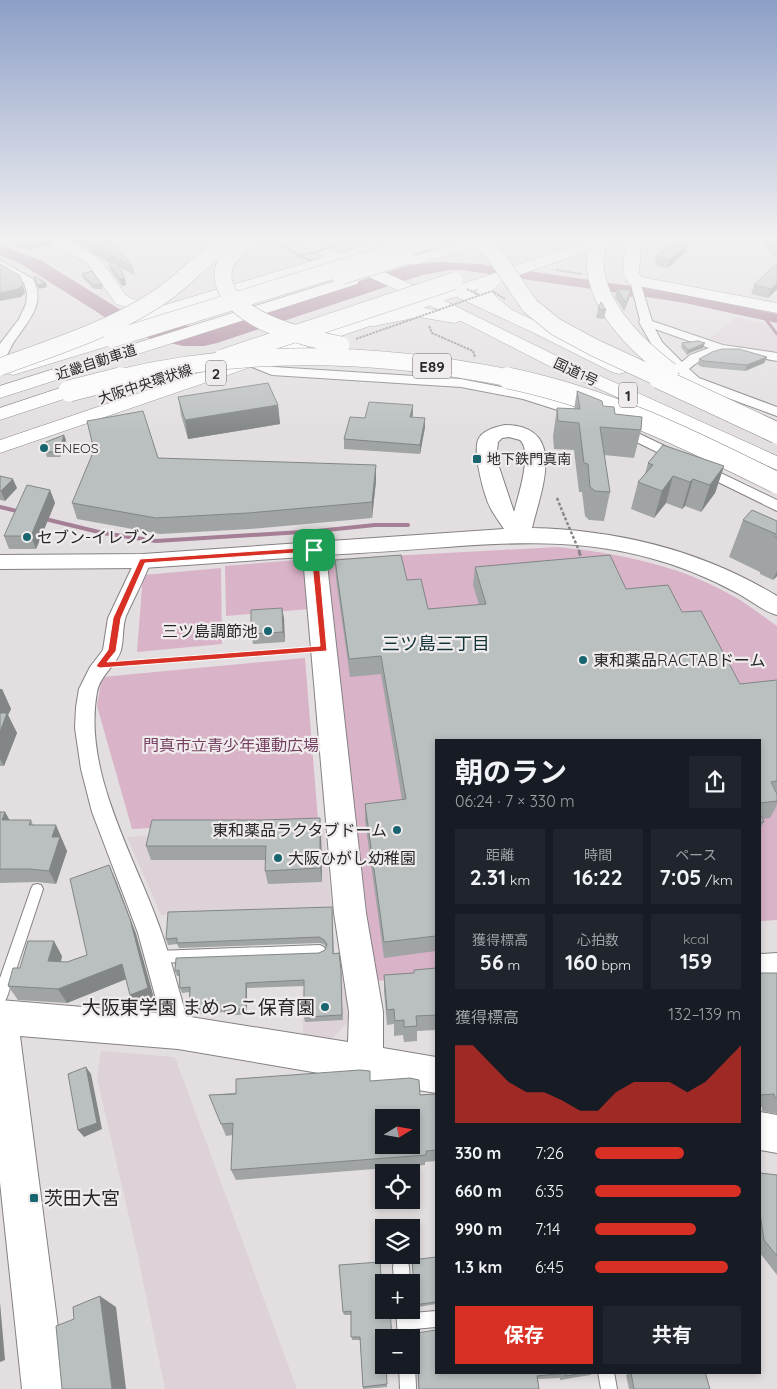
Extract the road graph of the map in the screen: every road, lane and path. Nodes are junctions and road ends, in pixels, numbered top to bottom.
1 (33, 305) edge
2 (135, 305) edge
3 (147, 305) edge
4 (180, 305) edge
5 (208, 305) edge
6 (240, 305) edge
7 (249, 305) edge
8 (275, 305) edge
9 (381, 305) edge
10 (419, 305) edge
11 (442, 305) edge
12 (452, 305) edge
13 (490, 305) edge
14 (496, 305) edge
15 (529, 305) edge
16 (609, 305) edge
17 (643, 305) edge
18 (760, 305) edge
19 (777, 308) edge
20 (165, 309) junction
21 (512, 316) junction
22 (426, 320) dead end
23 (374, 321) junction
24 (646, 322) junction
25 (480, 324) junction
26 (111, 333) junction
27 (356, 339) dead end
28 (721, 348) junction
29 (777, 357) edge
30 (0, 358) edge
31 (251, 362) junction
32 (611, 364) junction
33 (0, 367) edge
34 (682, 368) junction
35 (0, 373) edge
36 (694, 381) junction
37 (480, 382) junction
38 (0, 383) edge
39 (0, 392) edge
40 (598, 402) junction
41 (777, 412) edge
42 (0, 414) edge
43 (777, 431) edge
44 (0, 432) edge
45 (777, 442) edge
46 (0, 447) edge
47 (777, 464) edge
48 (777, 483) edge
49 (557, 498) dead end
50 (777, 506) edge
51 (314, 550) junction
52 (143, 561) junction
53 (0, 562) edge
54 (585, 566) edge
55 (776, 606) edge
56 (324, 649) junction
57 (100, 666) junction
58 (37, 889) dead end
59 (320, 951) edge
60 (157, 957) junction
61 (777, 964) edge
62 (761, 965) edge
63 (0, 997) edge
64 (178, 1032) junction
65 (365, 1063) junction
66 (435, 1075) edge
67 (761, 1131) edge
68 (777, 1134) edge
69 (401, 1266) dead end
70 (402, 1274) edge
71 (435, 1319) edge
72 (405, 1323) edge
73 (407, 1374) edge
74 (606, 1374) edge
75 (38, 1387) edge
76 (408, 1387) dead end
77 (610, 1389) edge

1 - 30 street
2 - 20 main road
3 - 33 main road, bridge
4 - 20 main road
5 - 26 main road, bridge
6 - 40 main road, E89, bridge
7 - 38 main road, 近畿自動車道, bridge
8 - 39 main road, 近畿自動車道
9 - 44 main road, 大阪中央環状線 / 2, bridge
10 - 23 main road, 2
11 - 25 main road, 国道1号 / 1
12 - 27 path, bridge
13 - 21 main road, 国道1号 / 1
14 - 21 main road
15 - 43 main road, bridge
16 - 43 main road, bridge
17 - 24 street
18 - 19 main road
20 - 26 main road
21 - 32 main road, 国道1号 / 1
22 - 37 path
23 - 25 main road
23 - 31 main road, 2
24 - 28 street
24 - 34 street
25 - 47 main road, 国道1号 / 1
26 - 30 main road
26 - 35 main road
28 - 29 street
28 - 34 street
31 - 37 street
31 - 46 main road, 2
32 - 36 street
32 - 45 main road, 国道1号 / 1
34 - 36 street
36 - 41 street
37 - 50 street
40 - 42 main road, E89, bridge
40 - 48 main road, E89, bridge
49 - 54 path, bridge
51 - 52 street
51 - 55 street
51 - 56 street
52 - 53 street
52 - 57 street
56 - 57 path
56 - 65 street
57 - 60 street
58 - 63 lane
59 - 60 lane
60 - 64 street
61 - 62 street
64 - 65 street
64 - 75 street
65 - 66 street
67 - 68 street
69 - 70 lane
71 - 72 lane
73 - 76 lane
74 - 77 lane

